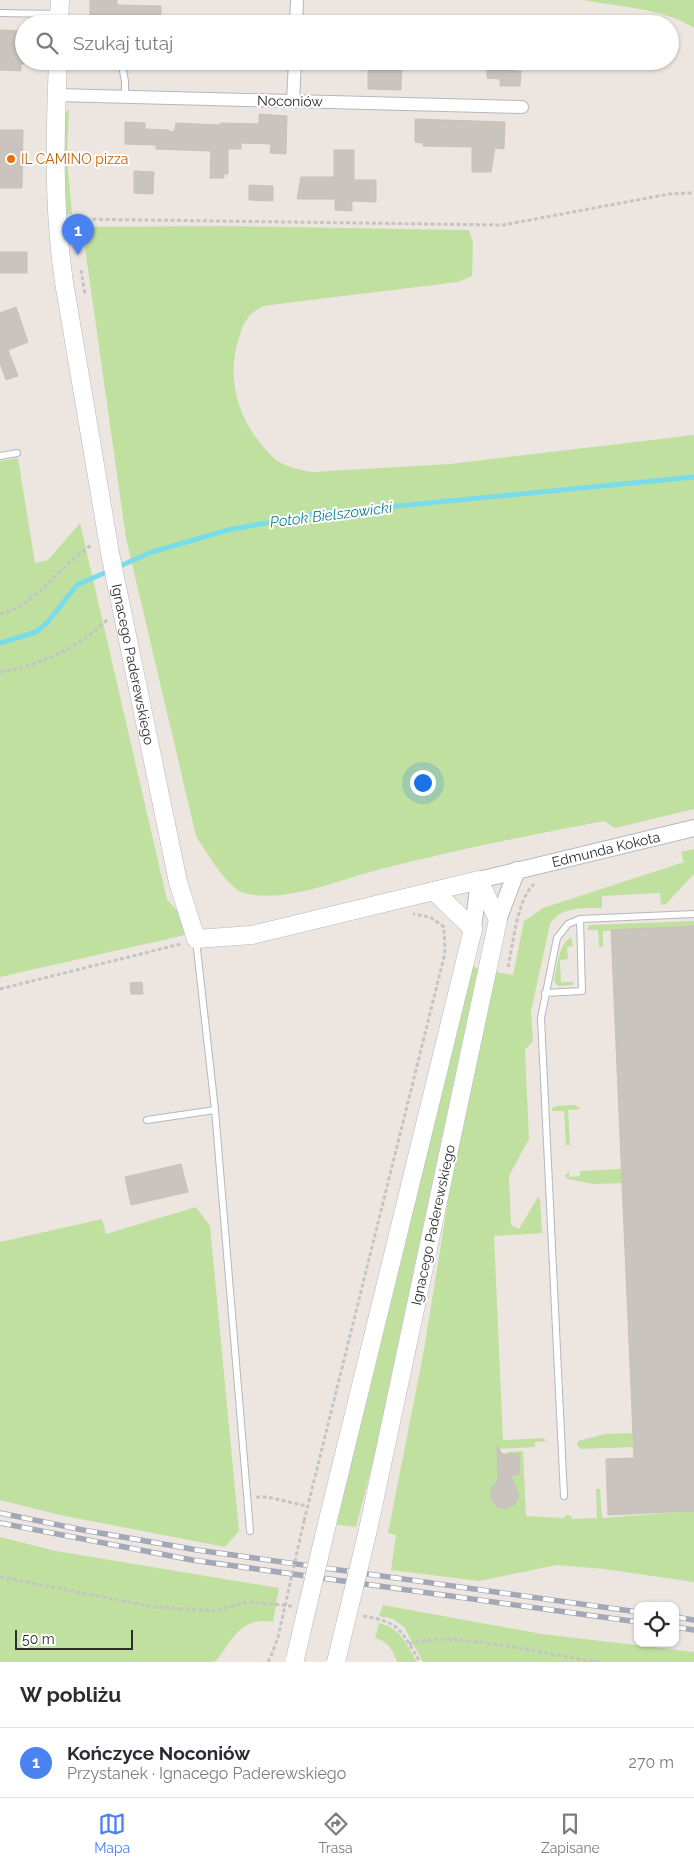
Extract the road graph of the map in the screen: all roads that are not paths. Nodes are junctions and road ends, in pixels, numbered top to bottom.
1 (298, 0) edge
2 (0, 13) edge
3 (59, 13) edge
4 (297, 15) edge
5 (58, 70) edge
6 (122, 70) edge
7 (295, 70) edge
8 (57, 94) junction
9 (125, 96) junction
10 (294, 101) junction
11 (522, 106) dead end
12 (17, 453) dead end
13 (0, 456) edge
14 (694, 828) edge
15 (517, 870) junction
16 (479, 880) junction
17 (434, 891) junction
18 (694, 914) edge
19 (580, 919) junction
20 (498, 920) junction
21 (473, 929) junction
22 (196, 939) junction
23 (545, 993) junction
24 (215, 1110) junction
25 (147, 1120) dead end
26 (564, 1496) dead end
27 (250, 1531) dead end
28 (294, 1661) edge
29 (336, 1662) edge

1 - 4 street
2 - 3 lane
5 - 8 main road, Ignacego Paderewskiego
6 - 9 lane
7 - 10 street
8 - 9 street, Noconiów
8 - 22 main road, Ignacego Paderewskiego
9 - 10 street, Noconiów
10 - 11 street, Noconiów
12 - 13 lane
14 - 15 street, Edmunda Kokota
15 - 16 street
15 - 20 street
16 - 17 main road
16 - 20 main road
16 - 21 street
17 - 21 main road
17 - 22 main road
18 - 19 lane
19 - 23 lane
19 - 23 lane
20 - 29 main road, Ignacego Paderewskiego, bridge
21 - 28 main road, bridge
22 - 24 lane
23 - 26 lane
24 - 25 lane
24 - 27 lane

